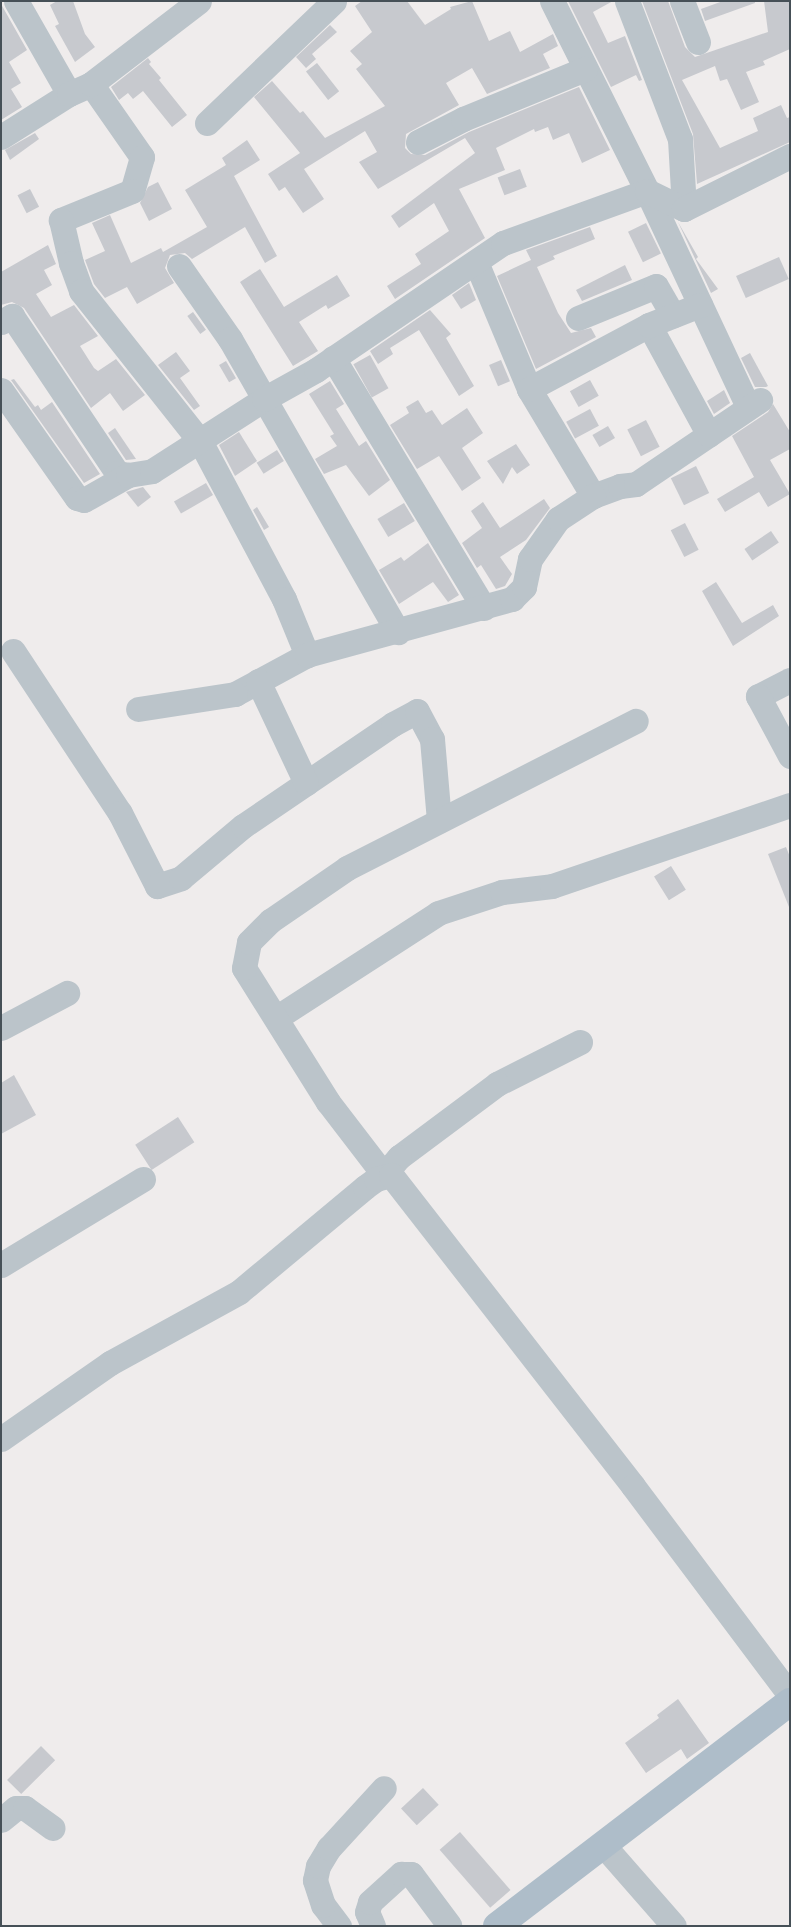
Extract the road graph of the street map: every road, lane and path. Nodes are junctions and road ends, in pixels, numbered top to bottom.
1 (16, 1) edge
2 (199, 1) edge
3 (334, 1) edge
4 (552, 1) edge
5 (627, 1) edge
6 (682, 1) edge
7 (698, 42) dead end
8 (585, 68) junction
9 (80, 89) junction
10 (207, 123) dead end
11 (1, 137) edge
12 (418, 142) dead end
13 (790, 156) edge
14 (647, 191) junction
15 (684, 209) junction
16 (476, 262) junction
17 (179, 266) dead end
18 (700, 304) junction
19 (673, 316) junction
20 (578, 318) dead end
21 (1, 322) edge
22 (650, 325) junction
23 (333, 358) junction
24 (529, 389) junction
25 (1, 390) edge
26 (264, 399) junction
27 (709, 435) junction
28 (200, 441) junction
29 (128, 474) junction
30 (593, 496) junction
31 (484, 608) junction
32 (398, 632) junction
33 (12, 651) dead end
34 (307, 655) junction
35 (790, 680) edge
36 (258, 682) junction
37 (138, 710) dead end
38 (636, 721) dead end
39 (790, 756) edge
40 (306, 783) junction
41 (790, 805) edge
42 (439, 821) junction
43 (67, 993) dead end
44 (276, 1018) junction
45 (1, 1028) edge
46 (580, 1042) dead end
47 (384, 1175) junction
48 (143, 1179) dead end
49 (1, 1265) edge
50 (1, 1439) edge
51 (790, 1695) edge
52 (790, 1702) edge
53 (384, 1788) dead end
54 (1, 1820) edge
55 (53, 1828) dead end
56 (604, 1846) junction
57 (339, 1926) edge
58 (373, 1926) edge
59 (443, 1926) edge
60 (450, 1926) edge
61 (497, 1926) edge
62 (674, 1926) edge

1 - 9 street
2 - 9 street
3 - 10 street
4 - 8 street
5 - 15 street
6 - 7 street
8 - 12 street
8 - 14 street
9 - 11 street
9 - 28 street
13 - 15 street
14 - 15 street
14 - 16 street
14 - 18 street
16 - 23 street
16 - 24 street
17 - 26 street
18 - 19 street
18 - 27 street
19 - 20 street
19 - 22 street
21 - 29 street
22 - 24 street
22 - 27 street
23 - 26 street
23 - 31 street
24 - 30 street
25 - 29 street
26 - 28 street
26 - 32 street
27 - 30 street
28 - 29 street
28 - 34 street
30 - 31 street
31 - 32 street
32 - 34 street
33 - 40 street
34 - 36 street
35 - 39 street
36 - 37 street
36 - 40 street
38 - 42 street
40 - 42 street
41 - 44 street
42 - 44 street
43 - 45 street
44 - 47 street
46 - 47 street
47 - 50 street
47 - 51 street
48 - 49 street
52 - 56 main road
53 - 57 street
54 - 55 street
56 - 61 main road
56 - 62 street
58 - 60 street
59 - 60 street

